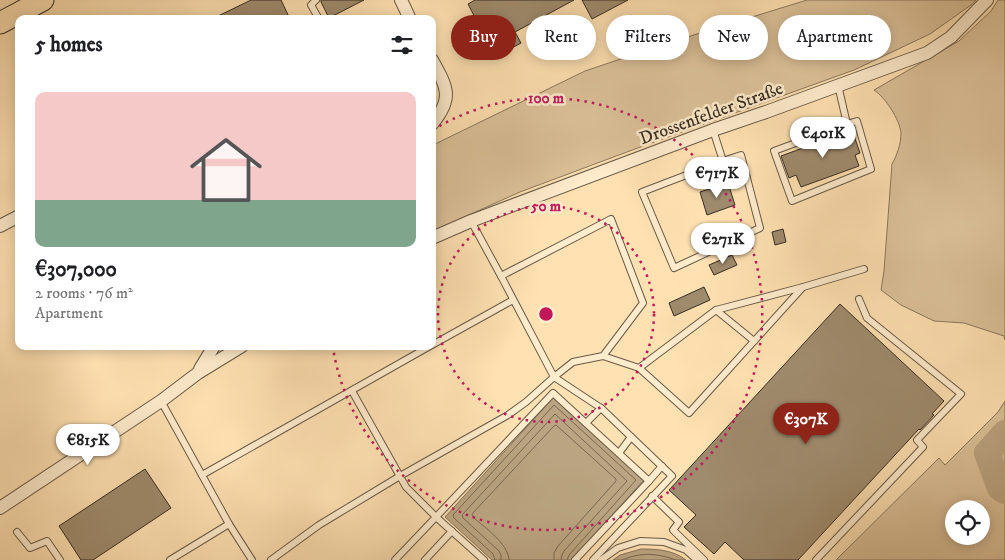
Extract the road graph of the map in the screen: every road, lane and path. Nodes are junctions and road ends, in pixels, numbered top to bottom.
1 (44, 0) edge
2 (316, 0) edge
3 (400, 0) edge
4 (987, 0) edge
5 (15, 15) edge
6 (15, 15) edge
7 (317, 15) edge
8 (408, 15) edge
9 (0, 23) edge
10 (436, 67) edge
11 (838, 85) junction
12 (436, 120) edge
13 (847, 124) junction
14 (713, 130) junction
15 (723, 161) junction
16 (15, 218) edge
17 (472, 221) junction
18 (0, 226) edge
19 (436, 236) edge
20 (864, 269) dead end
21 (501, 276) junction
22 (803, 287) junction
23 (859, 299) dead end
24 (513, 300) junction
25 (716, 310) junction
26 (754, 341) junction
27 (436, 344) edge
28 (212, 350) edge
29 (235, 350) edge
30 (425, 350) edge
31 (603, 356) junction
32 (639, 368) junction
33 (198, 373) junction
34 (554, 377) junction
35 (352, 391) junction
36 (161, 400) junction
37 (601, 408) junction
38 (586, 423) junction
39 (631, 437) junction
40 (619, 453) junction
41 (662, 466) junction
42 (202, 475) junction
43 (400, 476) junction
44 (649, 481) junction
45 (652, 496) junction
46 (0, 508) edge
47 (436, 516) junction
48 (229, 524) junction
49 (452, 531) junction
50 (17, 532) dead end
51 (593, 540) junction
52 (603, 550) junction
53 (480, 559) edge
54 (597, 559) edge
55 (60, 560) edge
56 (170, 560) edge
57 (252, 560) edge
58 (272, 560) edge
59 (395, 560) edge
60 (425, 560) edge
61 (575, 560) edge
62 (698, 560) edge
63 (704, 560) edge
64 (816, 560) edge

1 - 5 main road
2 - 7 lane
3 - 8 street
4 - 11 street, Drossenfelder Straße
6 - 9 main road
10 - 12 street
11 - 13 lane
11 - 14 street, Drossenfelder Straße
13 - 13 lane
14 - 15 lane
14 - 17 street, Drossenfelder Straße
15 - 15 lane
16 - 18 street
17 - 19 street, Drossenfelder Straße
17 - 21 lane
20 - 22 lane
21 - 24 lane
21 - 31 lane
22 - 25 lane
22 - 26 lane
23 - 64 lane
24 - 27 lane
24 - 34 lane
25 - 26 lane
25 - 32 lane
26 - 32 lane
28 - 33 street
29 - 33 street
30 - 35 lane
31 - 32 lane
31 - 34 lane
33 - 36 street
34 - 37 lane
34 - 43 lane
35 - 42 lane
35 - 43 lane
36 - 42 lane
36 - 46 street
37 - 38 lane
37 - 39 lane
38 - 40 lane
38 - 47 lane
39 - 40 lane
39 - 41 lane
40 - 44 lane
41 - 44 lane
41 - 45 lane
42 - 48 lane
43 - 47 lane
43 - 58 lane
44 - 51 lane
45 - 52 lane
45 - 63 lane
47 - 49 lane
47 - 59 lane
48 - 56 lane
48 - 57 lane
49 - 53 lane
49 - 60 lane
50 - 55 lane
51 - 52 lane
51 - 61 lane
52 - 54 lane
54 - 62 lane

